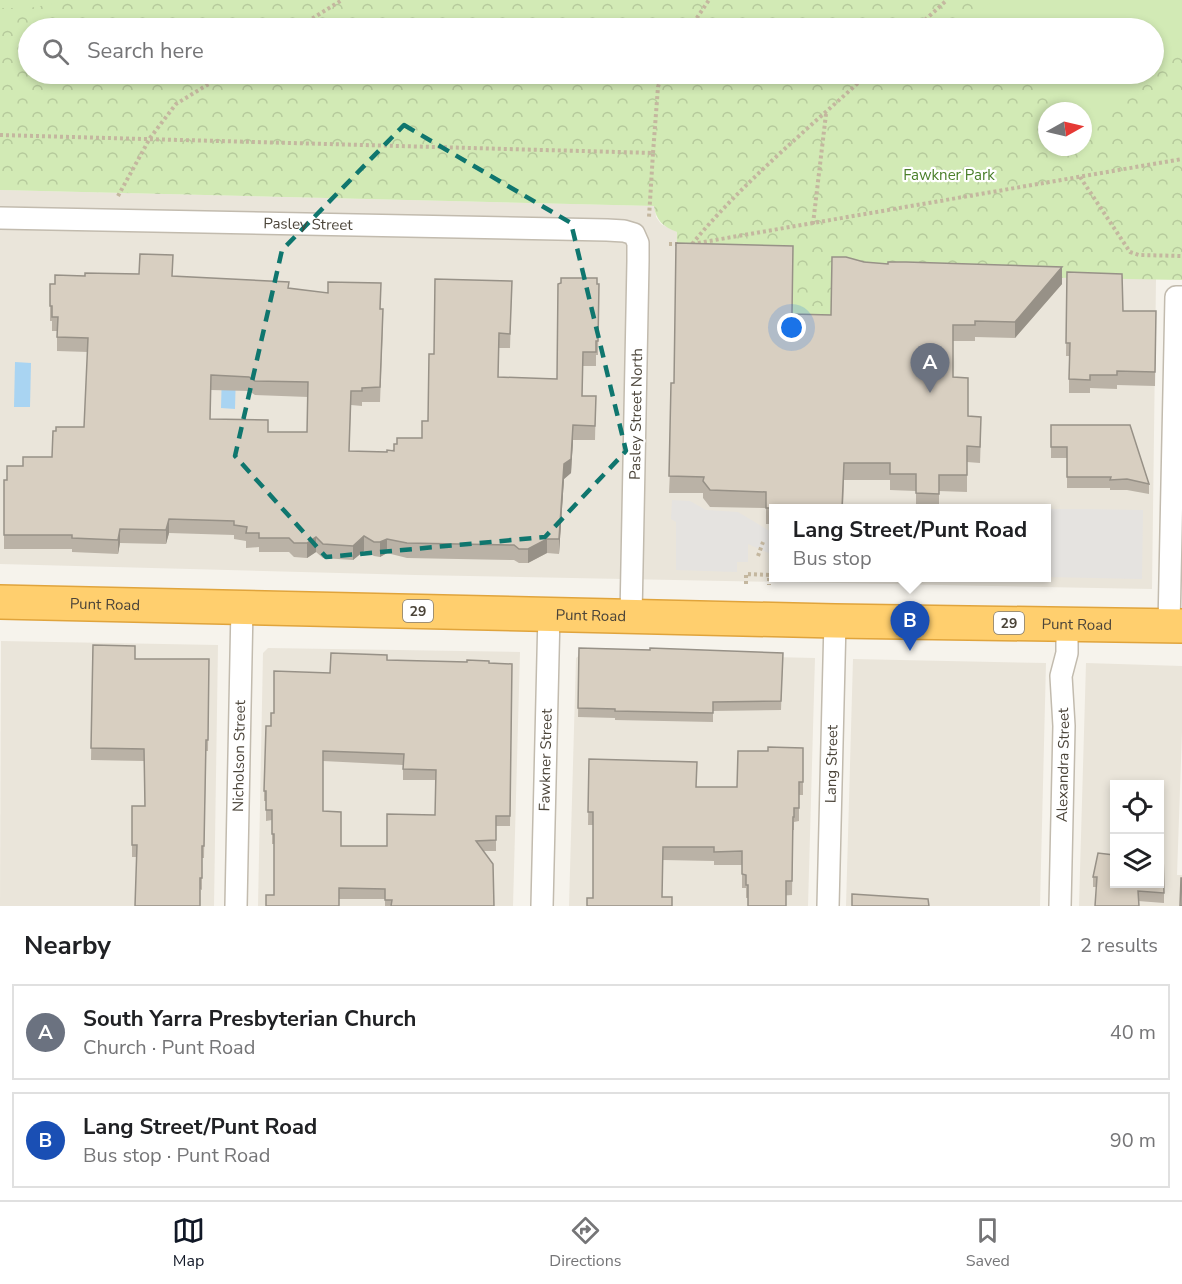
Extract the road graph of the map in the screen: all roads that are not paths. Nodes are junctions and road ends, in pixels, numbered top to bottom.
1 (0, 218) edge
2 (614, 231) joint
3 (1182, 297) edge
4 (0, 602) edge
5 (242, 607) junction
6 (549, 614) junction
7 (631, 616) junction
8 (835, 621) junction
9 (1067, 624) junction
10 (1176, 626) edge
11 (236, 906) edge
12 (542, 906) edge
13 (828, 906) edge
14 (1060, 906) edge

1 - 2 street, Pasley Street
2 - 7 street, Pasley Street North
3 - 10 street
4 - 5 highway, Punt Road / 29
5 - 6 highway, Punt Road / 29
5 - 11 street, Nicholson Street
6 - 7 highway, Punt Road / 29
6 - 12 street, Fawkner Street
7 - 8 highway, Punt Road / 29
8 - 9 highway, Punt Road / 29
8 - 13 street, Lang Street
9 - 10 highway, Punt Road / 29
9 - 14 street, Alexandra Street

